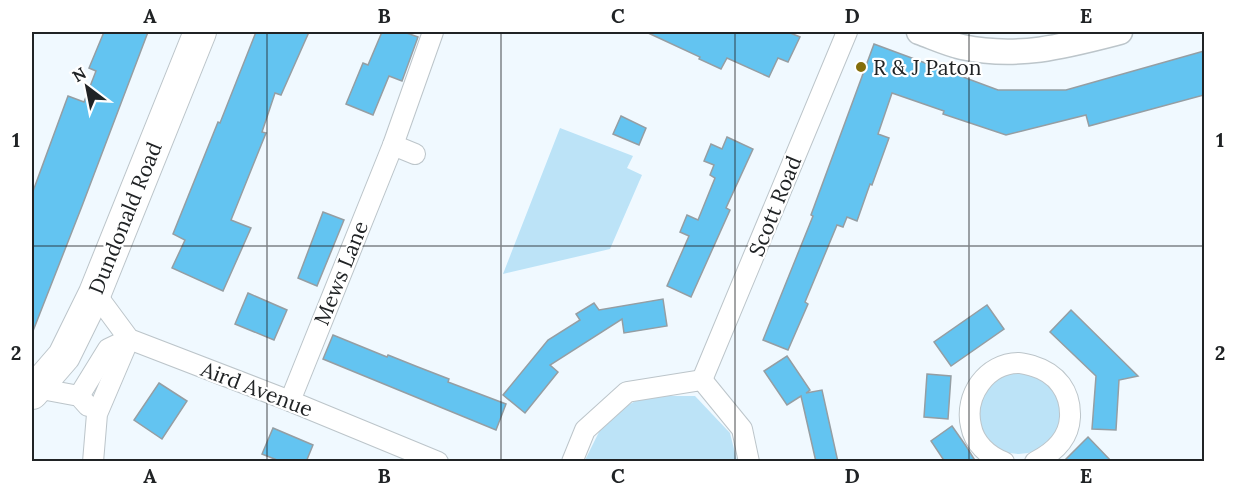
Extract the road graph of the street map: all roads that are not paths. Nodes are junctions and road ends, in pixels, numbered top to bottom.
1 (200, 32) edge
2 (433, 32) edge
3 (847, 32) edge
4 (919, 32) edge
5 (1120, 32) edge
6 (393, 145) junction
7 (415, 154) dead end
8 (96, 293) junction
9 (129, 339) junction
10 (702, 380) junction
11 (34, 390) edge
12 (79, 396) junction
13 (290, 401) junction
14 (97, 414) junction
15 (93, 462) edge
16 (438, 462) edge
17 (572, 462) edge
18 (749, 462) edge
19 (1004, 462) edge
20 (1035, 462) edge

1 - 8 main road, Dundonald Road
2 - 6 street, Mews Lane
3 - 10 street, Scott Road
4 - 5 street
6 - 7 street
6 - 13 street, Mews Lane
8 - 9 street
8 - 11 main road, Dundonald Road
9 - 12 street
9 - 13 street, Aird Avenue
9 - 14 street
10 - 17 street
10 - 18 street
11 - 12 street
12 - 14 street
13 - 16 street, Aird Avenue
14 - 15 street
19 - 20 street

